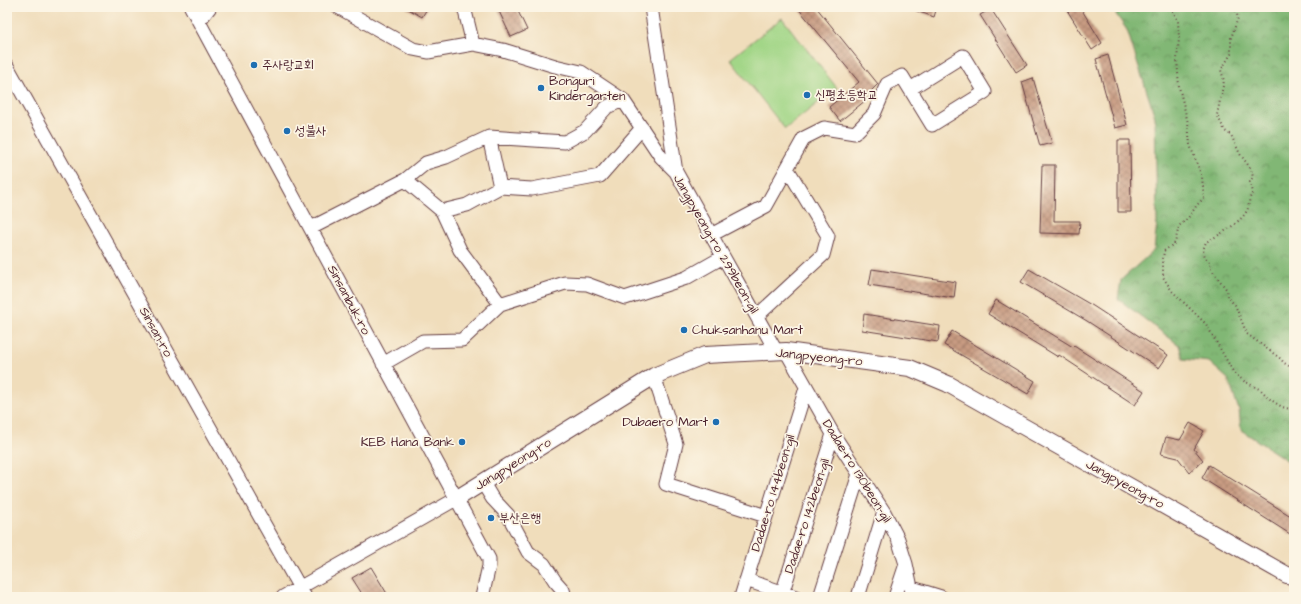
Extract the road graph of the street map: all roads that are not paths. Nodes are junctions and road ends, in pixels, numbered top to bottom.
1 (191, 7) edge
2 (210, 7) edge
3 (338, 7) edge
4 (464, 7) edge
5 (651, 7) edge
6 (199, 21) junction
7 (473, 44) junction
8 (7, 66) edge
9 (910, 89) junction
10 (623, 100) junction
11 (642, 128) junction
12 (489, 137) junction
13 (787, 168) junction
14 (676, 172) junction
15 (405, 180) junction
16 (500, 187) junction
17 (442, 211) junction
18 (311, 228) junction
19 (711, 235) junction
20 (724, 257) junction
21 (500, 304) junction
22 (757, 316) junction
23 (781, 351) junction
24 (383, 364) junction
25 (654, 376) junction
26 (806, 388) junction
27 (833, 434) junction
28 (858, 474) junction
29 (483, 483) junction
30 (456, 499) junction
31 (884, 512) junction
32 (766, 516) junction
33 (906, 564) junction
34 (1292, 577) edge
35 (746, 580) junction
36 (302, 592) edge
37 (912, 593) edge
38 (782, 595) edge
39 (283, 597) edge
40 (482, 597) edge
41 (565, 597) edge
42 (740, 597) edge
43 (796, 597) edge
44 (820, 597) edge
45 (858, 597) edge
46 (896, 597) edge
47 (941, 597) edge

1 - 6 street, Sinsanbuk-ro
2 - 6 street
3 - 7 street
4 - 7 street
5 - 14 street
6 - 18 street, Sinsanbuk-ro
7 - 10 street
8 - 36 street, Sinsan-ro
9 - 9 street
9 - 13 street
10 - 11 street, Jangpyeong-ro 299beon-gil
10 - 12 street
11 - 14 street, Jangpyeong-ro 299beon-gil
11 - 16 street
12 - 15 street
12 - 16 street
13 - 19 street
13 - 22 street
14 - 19 street, Jangpyeong-ro 299beon-gil
15 - 17 street
15 - 18 street
16 - 17 street
17 - 21 street
18 - 24 street, Sinsanbuk-ro
19 - 20 street, Jangpyeong-ro 299beon-gil
20 - 21 street
20 - 22 street, Jangpyeong-ro 299beon-gil
21 - 24 street
22 - 23 street, Jangpyeong-ro 299beon-gil
23 - 25 main road, Jangpyeong-ro
23 - 26 street, Dadae-ro 130beon-gil
23 - 34 main road, Jangpyeong-ro
24 - 30 street, Sinsanbuk-ro
25 - 29 main road, Jangpyeong-ro
25 - 32 street
26 - 27 street, Dadae-ro 130beon-gil
26 - 32 street, Dadae-ro 144beon-gil
27 - 28 street, Dadae-ro 130beon-gil
27 - 38 street, Dadae-ro 142beon-gil
28 - 31 street, Dadae-ro 130beon-gil
28 - 44 street
29 - 30 main road, Jangpyeong-ro
29 - 41 street
30 - 36 street, Jangpyeong-ro
30 - 40 street, Sinsanbuk-ro
31 - 33 street, Dadae-ro 130beon-gil
31 - 45 street
32 - 35 street, Dadae-ro 144beon-gil
33 - 37 street, Dadae-ro 130beon-gil
33 - 46 street
35 - 38 street
35 - 42 street, Dadae-ro 144beon-gil
36 - 39 street, Jangpyeong-ro
37 - 47 street
38 - 43 street

